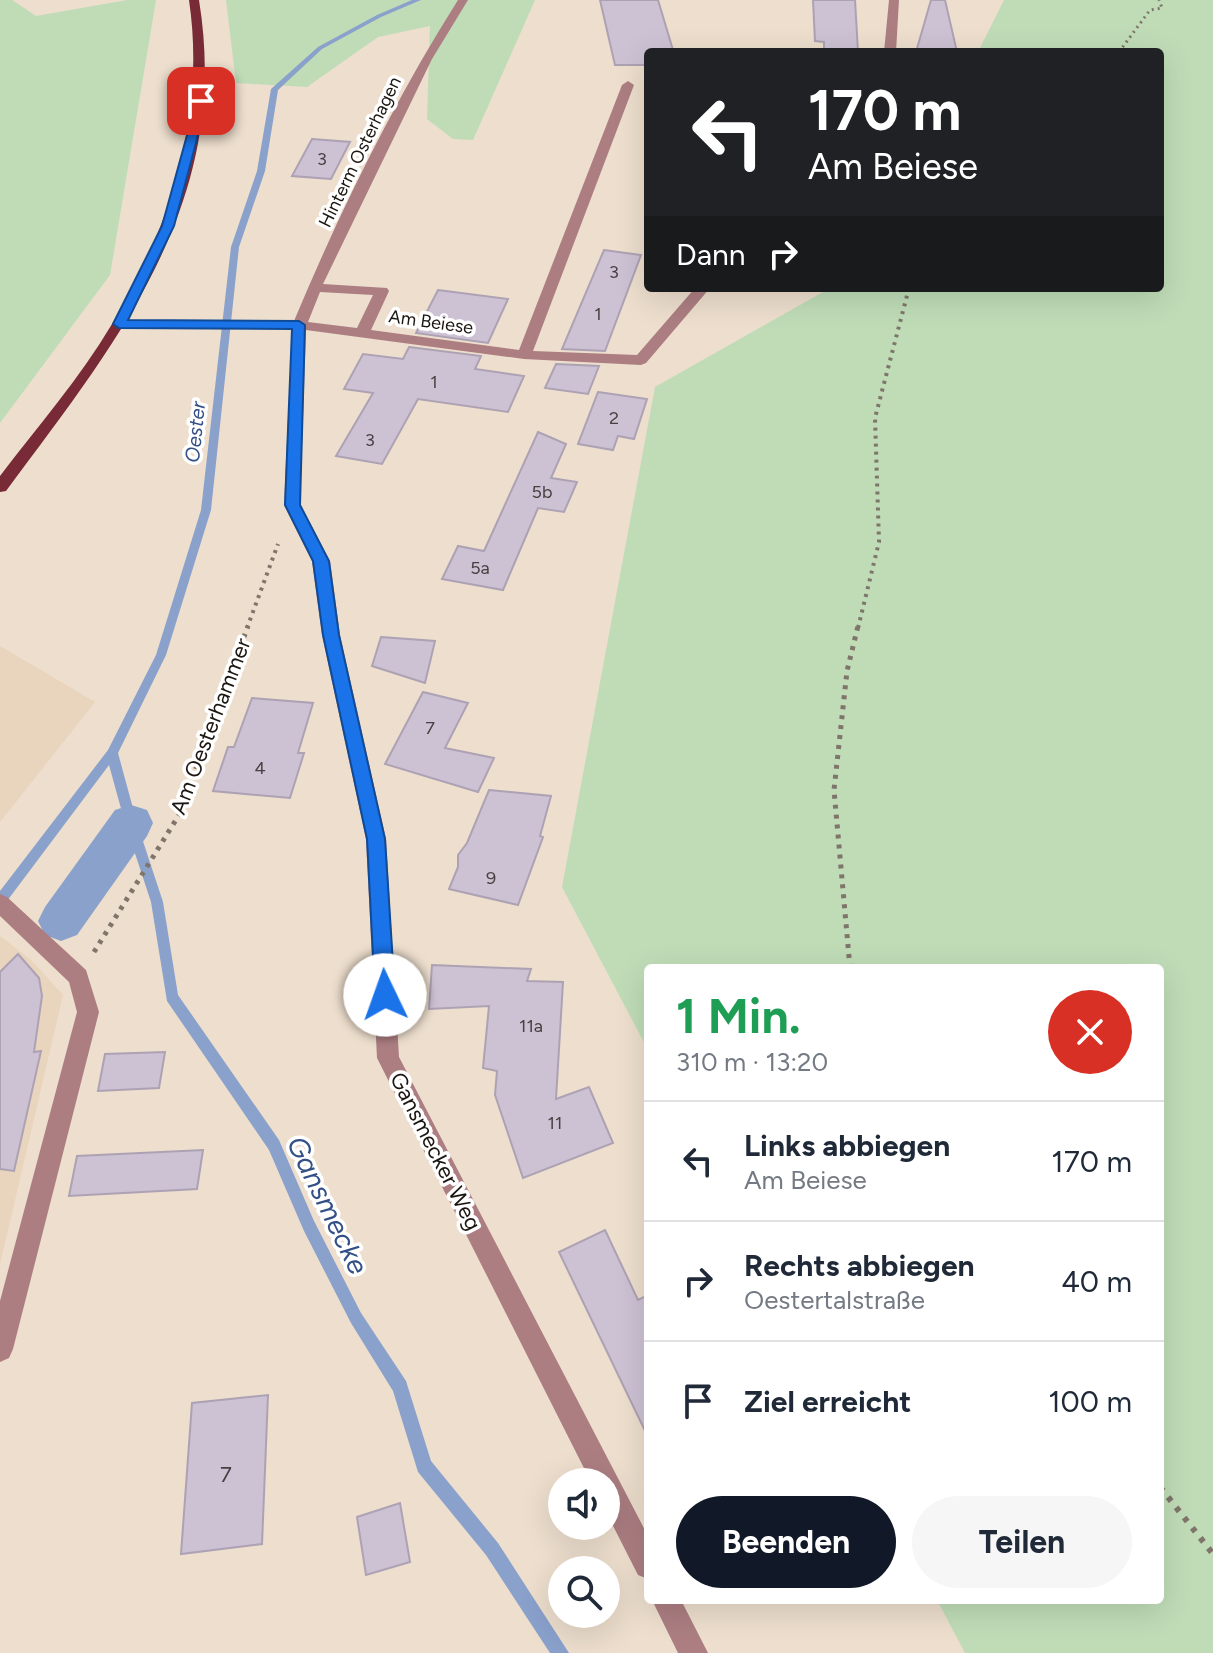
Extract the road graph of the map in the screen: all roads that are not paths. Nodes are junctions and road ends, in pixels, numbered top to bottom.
1 (194, 0) edge
2 (463, 0) edge
3 (894, 0) edge
4 (890, 48) edge
5 (628, 85) dead end
6 (314, 288) junction
7 (700, 292) edge
8 (119, 324) junction
9 (299, 325) junction
10 (362, 333) junction
11 (524, 355) junction
12 (0, 487) edge
13 (0, 903) edge
14 (0, 1349) edge
15 (599, 1468) edge
16 (620, 1510) edge
17 (644, 1557) edge
18 (668, 1604) edge
19 (693, 1653) edge

1 - 8 main road
2 - 6 street, Hinterm Osterhagen
3 - 4 street
5 - 11 street
6 - 9 street, Hinterm Osterhagen
6 - 10 street
7 - 11 street, Am Beiese
8 - 9 street, Am Beiese
8 - 12 main road
9 - 10 street, Am Beiese
9 - 15 street, Gansmecker Weg
10 - 11 street, Am Beiese
13 - 14 street
16 - 17 street, Gansmecker Weg
18 - 19 street

